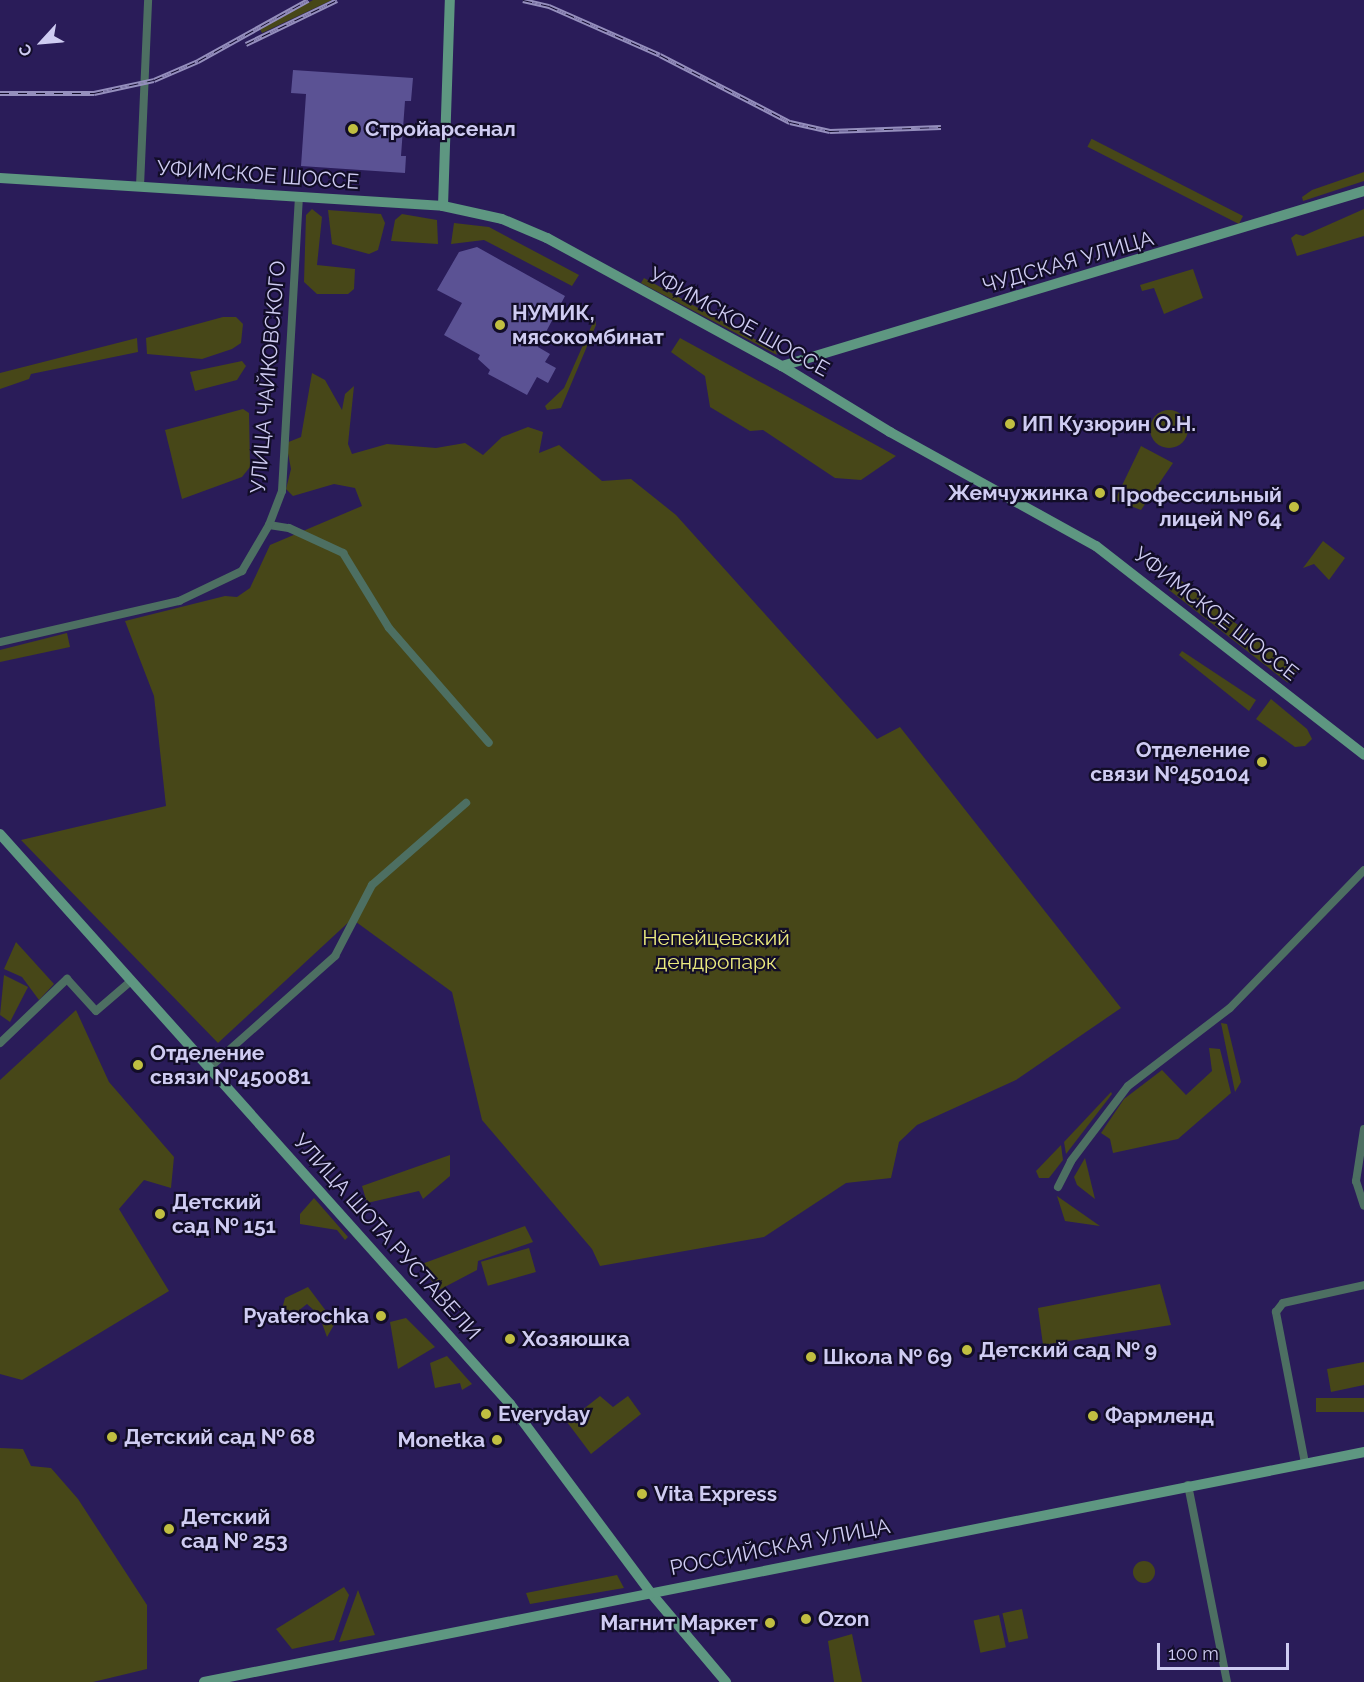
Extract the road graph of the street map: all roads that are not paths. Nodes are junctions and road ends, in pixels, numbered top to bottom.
1 (148, 0) edge
2 (450, 0) edge
3 (0, 178) edge
4 (140, 186) junction
5 (1364, 191) edge
6 (300, 197) junction
7 (443, 207) junction
8 (782, 366) junction
9 (268, 525) junction
10 (0, 642) edge
11 (489, 743) dead end
12 (1364, 755) edge
13 (466, 803) dead end
14 (0, 834) edge
15 (1364, 870) edge
16 (131, 981) junction
17 (0, 1043) edge
18 (209, 1068) junction
19 (1364, 1130) edge
20 (1059, 1187) dead end
21 (1364, 1206) edge
22 (1364, 1284) edge
23 (1364, 1452) edge
24 (1305, 1462) junction
25 (1188, 1485) junction
26 (650, 1592) junction
27 (204, 1682) edge
28 (726, 1682) edge
29 (1227, 1682) edge

1 - 4 street
2 - 7 main road
3 - 4 main road, УФИМСКОЕ ШОССЕ
4 - 6 main road, УФИМСКОЕ ШОССЕ
5 - 8 main road, ЧУДСКАЯ УЛИЦА
6 - 7 main road, УФИМСКОЕ ШОССЕ
6 - 9 street, УЛИЦА ЧАЙКОВСКОГО
7 - 8 main road, УФИМСКОЕ ШОССЕ
8 - 12 main road, УФИМСКОЕ ШОССЕ
9 - 10 street
9 - 11 street, УЛИЦА ЧАЙКОВСКОГО
13 - 18 street
14 - 16 main road, УЛИЦА ШОТА РУСТАВЕЛИ
15 - 20 street
16 - 17 street
16 - 18 main road, УЛИЦА ШОТА РУСТАВЕЛИ
18 - 26 main road, УЛИЦА ШОТА РУСТАВЕЛИ
19 - 21 street
22 - 24 street
23 - 24 main road, РОССИЙСКАЯ УЛИЦА
24 - 25 main road, РОССИЙСКАЯ УЛИЦА
25 - 26 main road, РОССИЙСКАЯ УЛИЦА
25 - 29 street
26 - 27 main road, РОССИЙСКАЯ УЛИЦА
26 - 28 main road, УЛИЦА ШОТА РУСТАВЕЛИ

